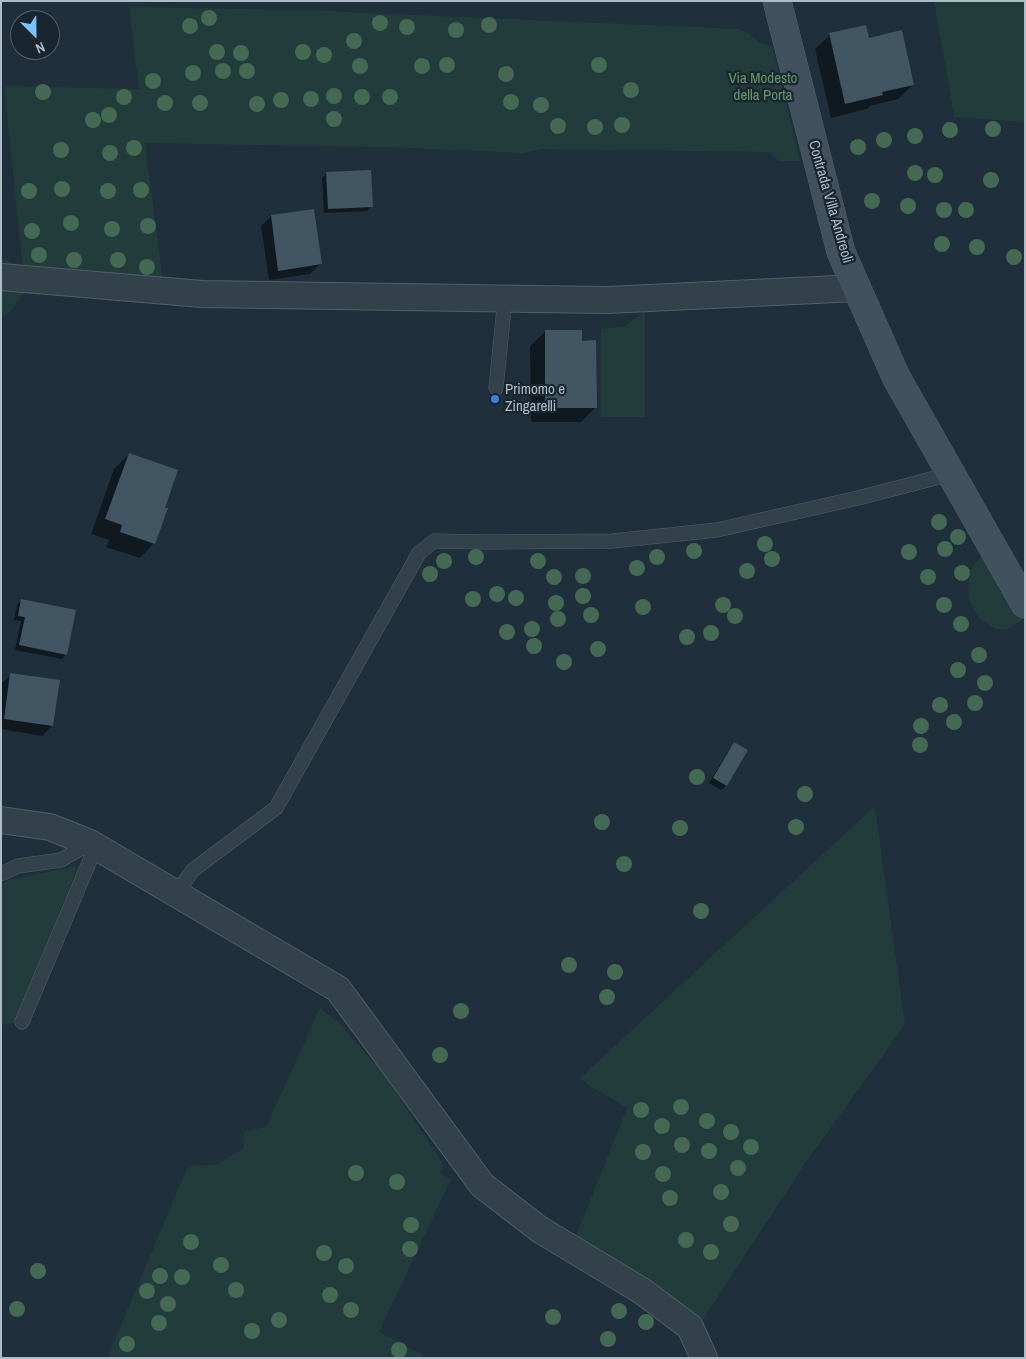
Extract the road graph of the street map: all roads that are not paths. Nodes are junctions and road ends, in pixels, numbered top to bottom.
1 (778, 1) edge
2 (1, 277) edge
3 (857, 288) junction
4 (506, 298) junction
5 (496, 388) dead end
6 (951, 474) junction
7 (1025, 604) edge
8 (1, 820) edge
9 (93, 845) junction
10 (1, 874) edge
11 (176, 893) junction
12 (22, 1022) dead end
13 (704, 1358) edge

1 - 3 main road, Contrada Villa Andreoli
2 - 4 street
3 - 4 street
3 - 6 main road, Contrada Villa Andreoli
4 - 5 lane
6 - 7 main road, Contrada Villa Andreoli
6 - 11 lane
8 - 9 street
9 - 10 lane
9 - 11 street
9 - 12 lane
11 - 13 street

